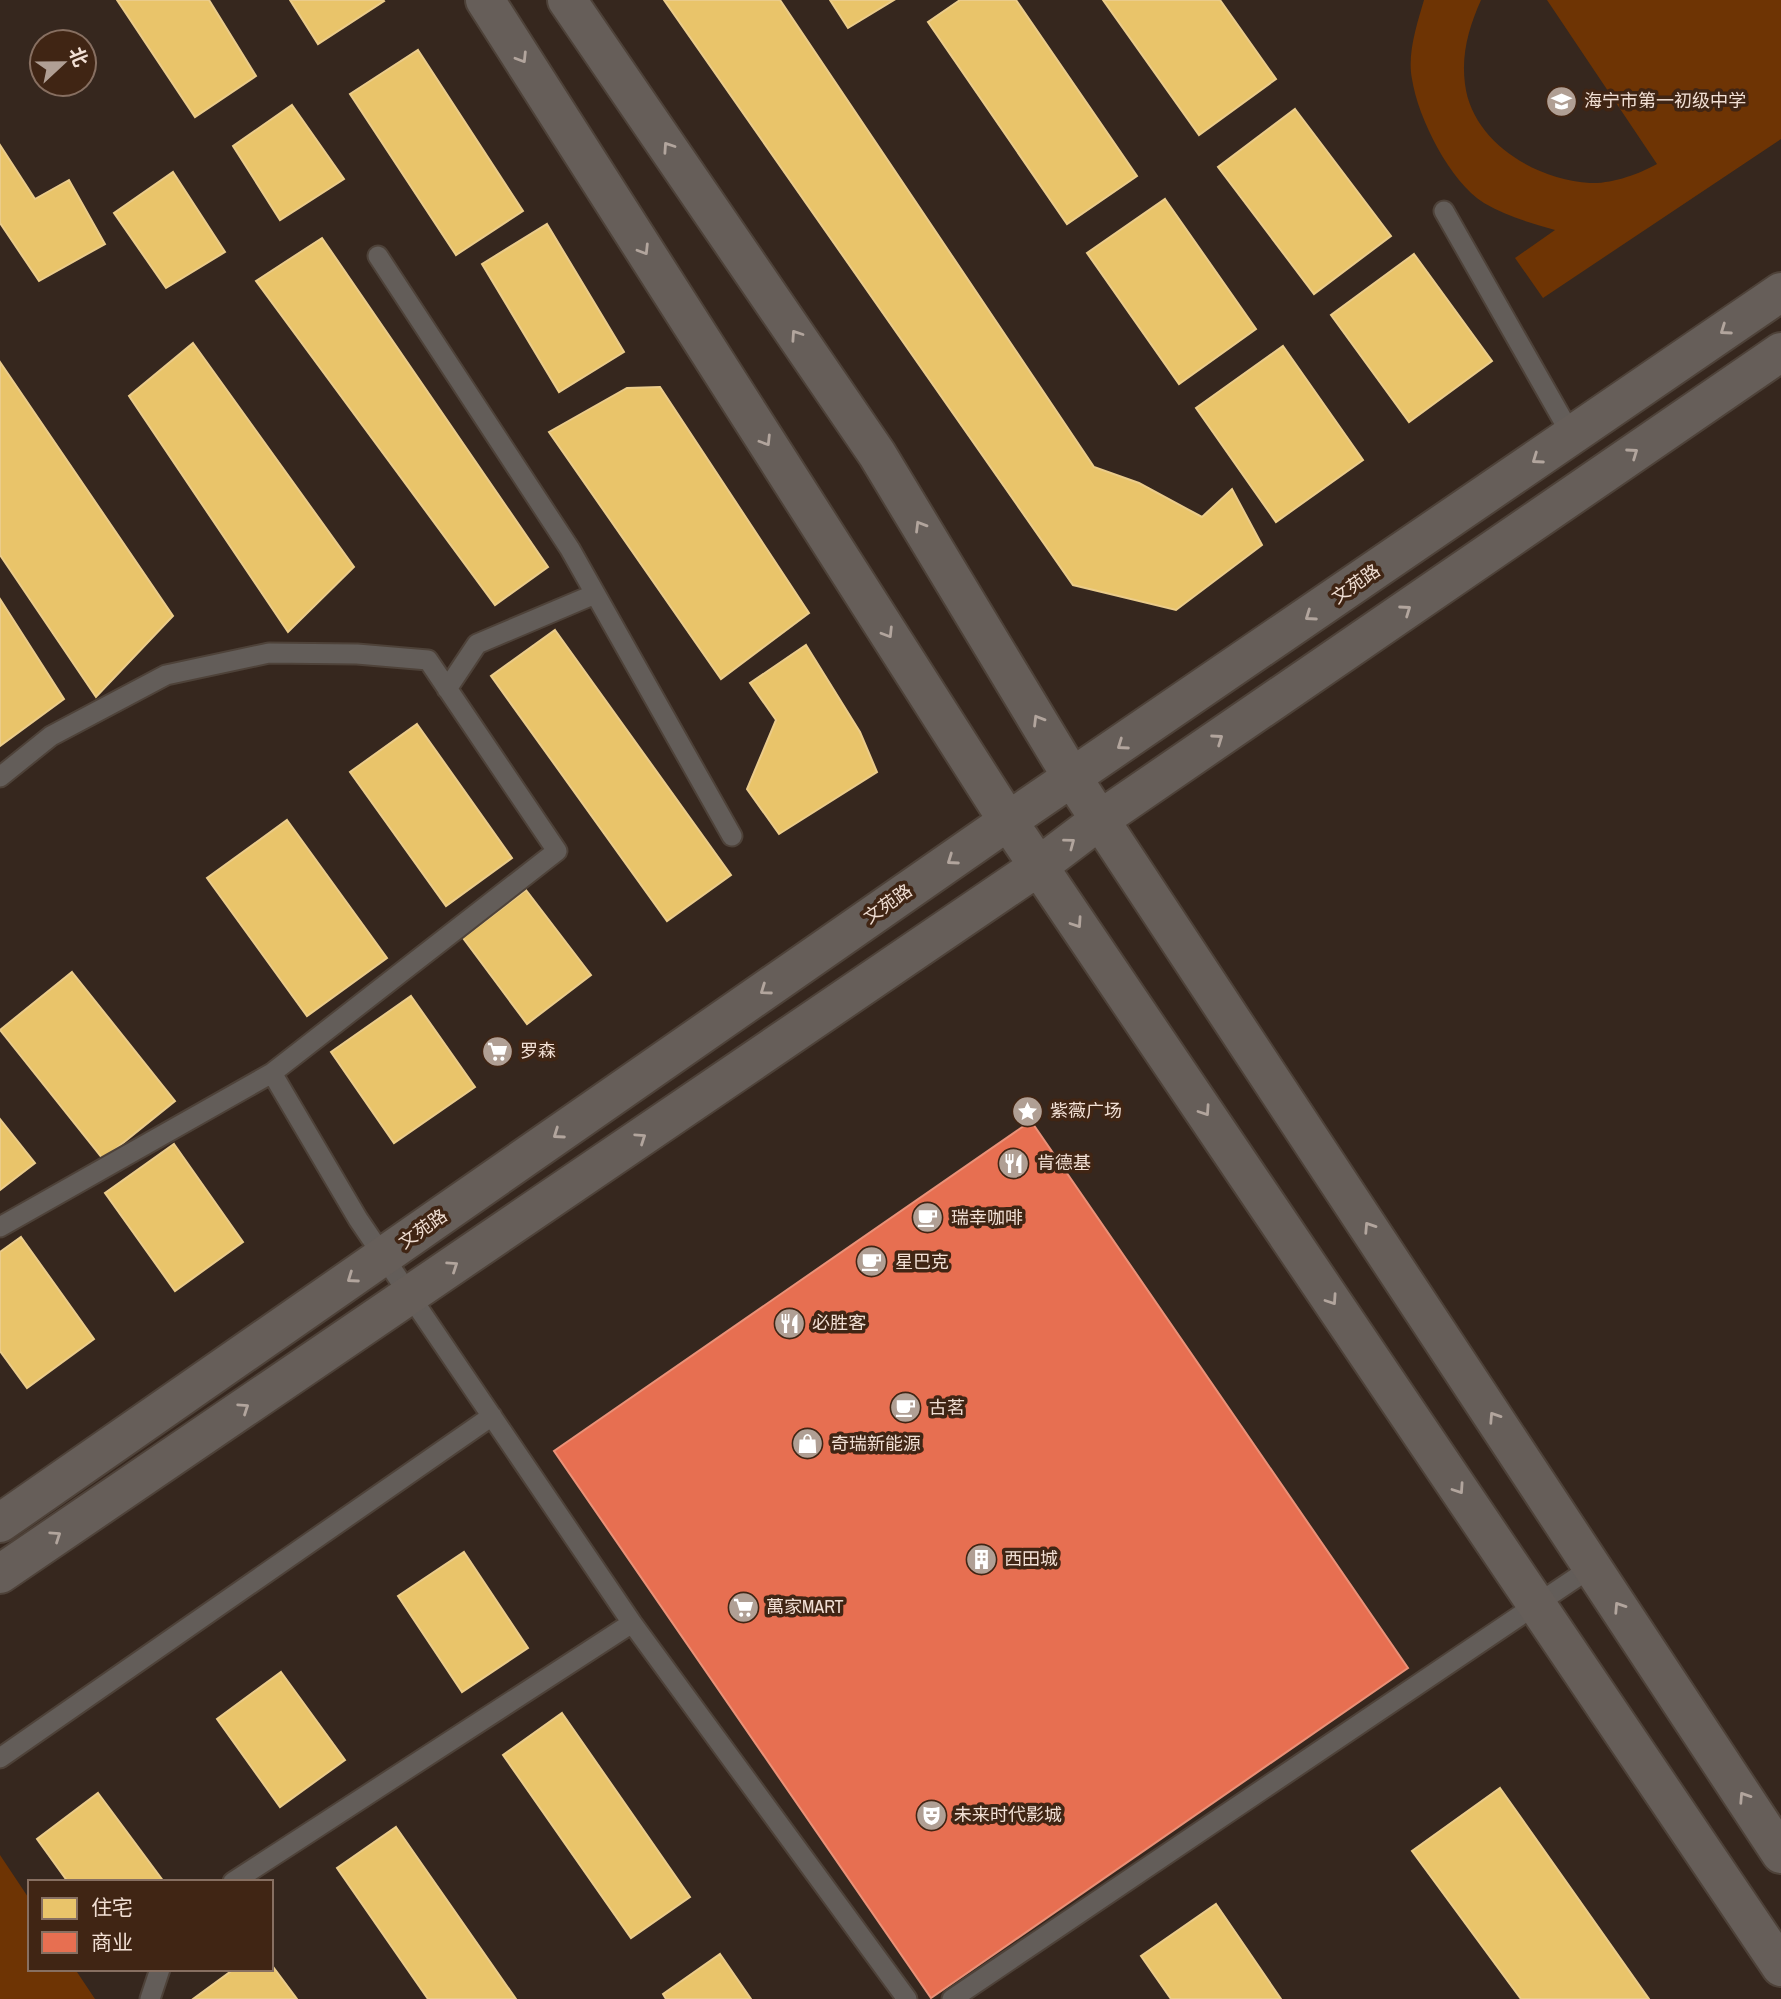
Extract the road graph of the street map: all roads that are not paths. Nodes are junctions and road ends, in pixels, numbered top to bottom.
1 (485, 0) edge
2 (567, 0) edge
3 (1444, 211) dead end
4 (378, 256) dead end
5 (1781, 292) edge
6 (1781, 352) edge
7 (1572, 436) junction
8 (595, 594) junction
9 (447, 689) junction
10 (0, 777) edge
11 (1073, 779) junction
12 (1101, 819) junction
13 (1008, 821) junction
14 (732, 835) dead end
15 (1039, 866) junction
16 (272, 1073) junction
17 (0, 1227) edge
18 (383, 1256) junction
19 (409, 1296) junction
20 (492, 1416) junction
21 (0, 1523) edge
22 (1592, 1567) junction
23 (0, 1574) edge
24 (1537, 1605) junction
25 (632, 1623) junction
26 (0, 1758) edge
27 (1781, 1854) edge
28 (236, 1880) edge
29 (1781, 1967) edge
30 (159, 1971) edge
31 (150, 1999) edge
32 (907, 1999) edge
33 (952, 1999) edge

1 -> 13 main road
11 -> 2 main road
3 - 7 lane
4 - 8 lane
5 -> 7 main road, 文苑路
12 -> 6 main road
7 -> 11 main road, 文苑路
8 - 9 lane
8 - 14 lane
9 - 10 lane
9 - 16 lane
11 - 12 main road
11 - 13 main road, 文苑路
15 -> 12 main road
22 -> 12 main road
13 - 15 main road
13 -> 18 main road, 文苑路
19 -> 15 main road
15 -> 24 main road
16 - 17 lane
16 - 18 lane
18 - 19 lane
18 -> 21 main road, 文苑路
19 - 20 lane
23 -> 19 main road
20 - 25 lane
20 - 26 lane
22 - 24 lane
27 -> 22 main road
24 - 29 main road
24 - 33 lane
25 - 28 lane
25 - 32 lane
30 - 31 lane

